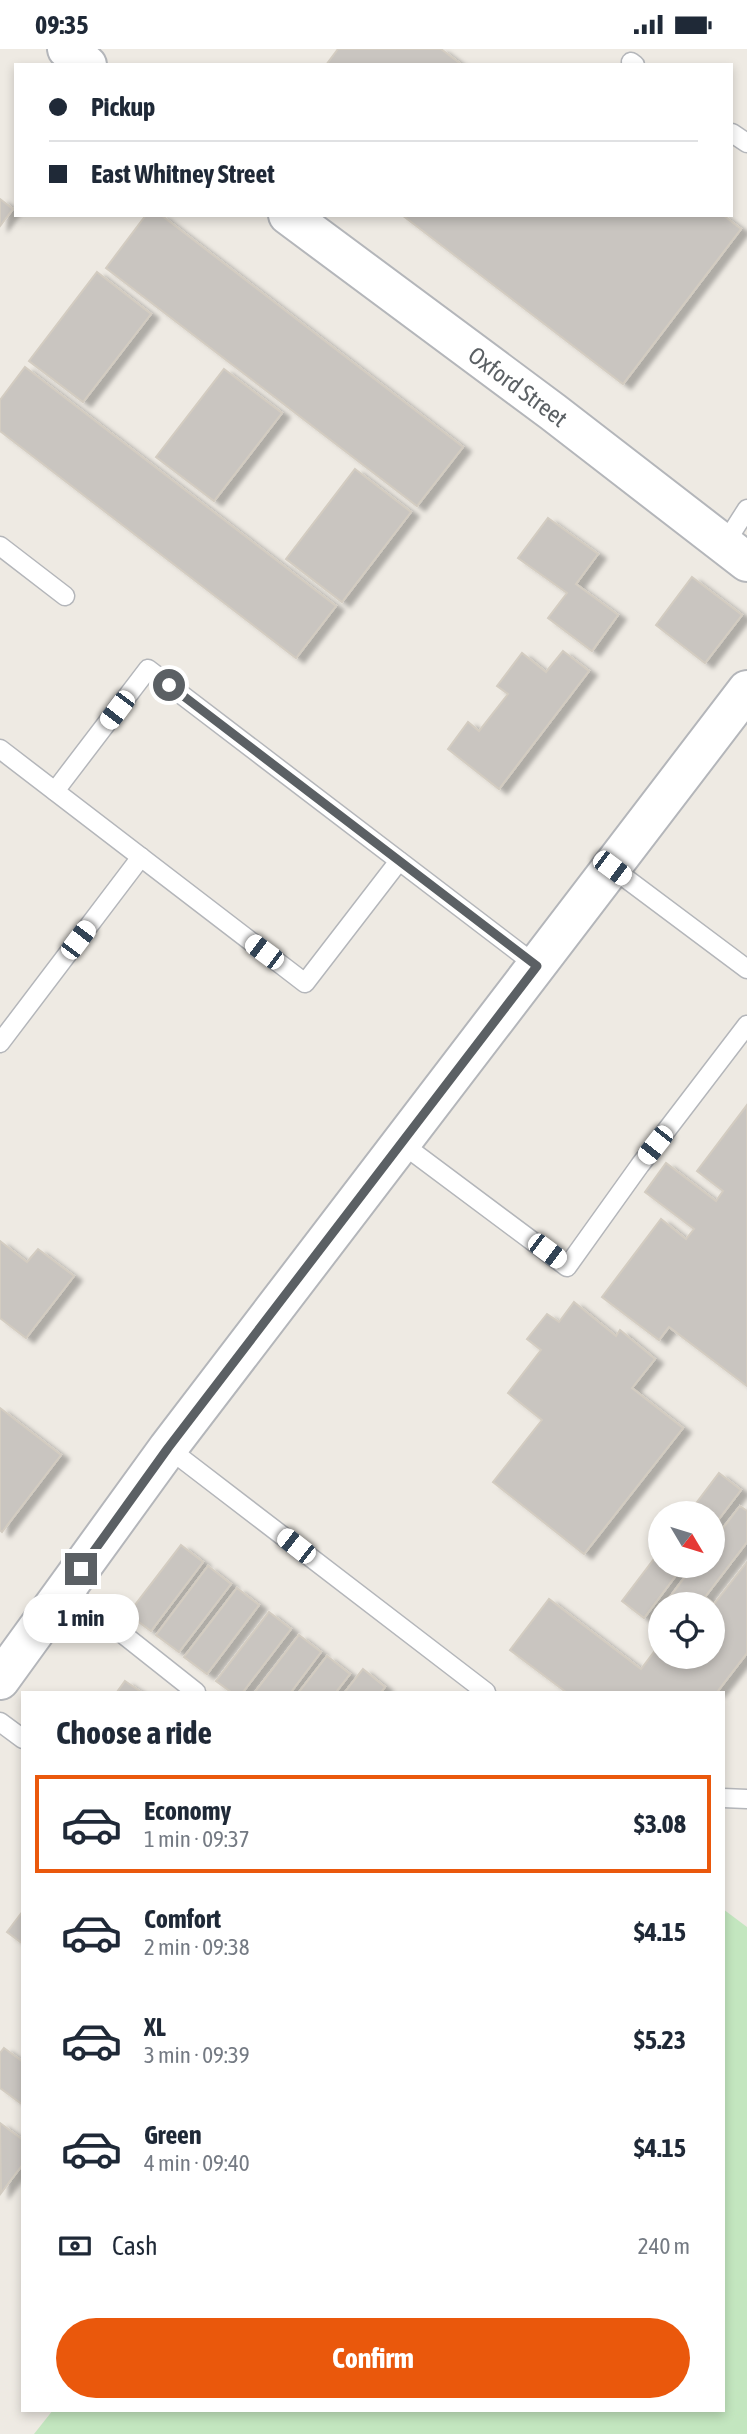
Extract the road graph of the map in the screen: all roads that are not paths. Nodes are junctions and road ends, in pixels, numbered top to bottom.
1 (67, 49) edge
2 (85, 63) edge
3 (291, 217) edge
4 (747, 509) edge
5 (0, 546) edge
6 (735, 553) edge
7 (65, 596) dead end
8 (747, 690) edge
9 (0, 749) edge
10 (55, 792) junction
11 (141, 857) junction
12 (399, 861) junction
13 (612, 868) junction
14 (537, 966) junction
15 (747, 969) edge
16 (747, 1025) edge
17 (0, 1043) edge
18 (401, 1143) junction
19 (168, 1448) junction
20 (66, 1589) junction
21 (0, 1681) edge
22 (195, 1691) edge
23 (485, 1691) edge
24 (0, 1721) edge
25 (21, 1737) edge
26 (725, 1798) edge
27 (747, 1799) edge

1 - 2 street
3 - 6 street, Oxford Street
4 - 6 lane
5 - 7 lane
8 - 13 street
9 - 10 lane
10 - 11 lane
10 - 12 lane
11 - 12 lane
11 - 17 lane
12 - 14 lane
13 - 14 street
13 - 15 lane
14 - 18 street
16 - 18 lane
18 - 19 street
19 - 20 street
19 - 23 lane
20 - 21 street
20 - 22 lane
24 - 25 lane
26 - 27 lane

